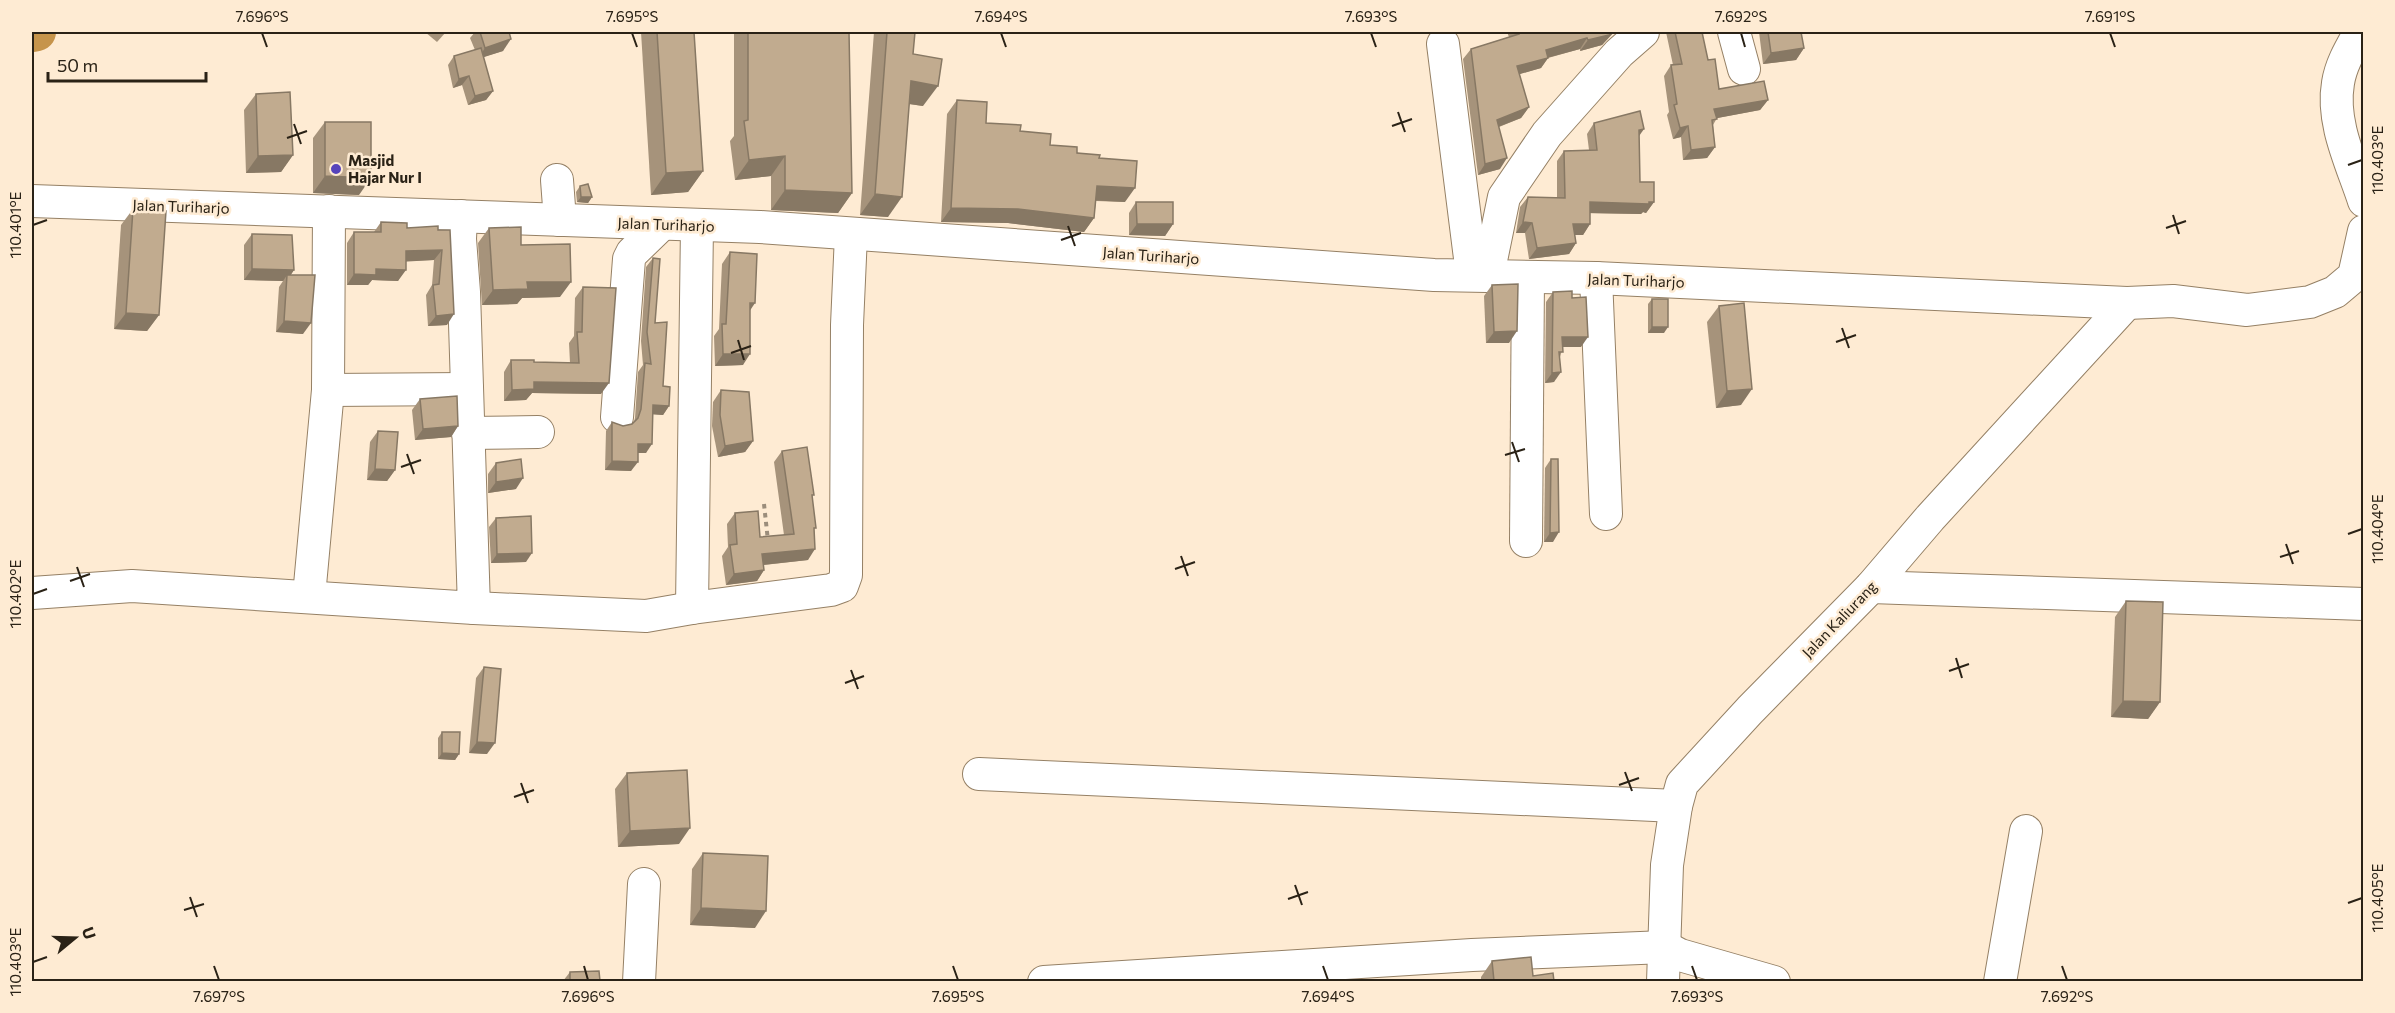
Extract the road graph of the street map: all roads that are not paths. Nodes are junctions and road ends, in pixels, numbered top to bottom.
1 (1643, 32) edge
2 (1734, 32) edge
3 (2360, 32) edge
4 (1443, 44) dead end
5 (1744, 69) dead end
6 (557, 180) dead end
7 (32, 201) edge
8 (2364, 201) edge
9 (329, 211) junction
10 (461, 216) junction
11 (560, 220) junction
12 (662, 224) junction
13 (697, 225) junction
14 (2364, 231) edge
15 (851, 235) junction
16 (1480, 274) junction
17 (1528, 277) junction
18 (1596, 278) junction
19 (2127, 303) junction
20 (467, 388) junction
21 (328, 390) junction
22 (617, 417) dead end
23 (538, 432) dead end
24 (468, 433) junction
25 (1606, 514) dead end
26 (1526, 541) dead end
27 (1871, 587) junction
28 (32, 593) edge
29 (309, 596) junction
30 (2364, 604) edge
31 (474, 608) junction
32 (692, 608) junction
33 (979, 774) dead end
34 (1676, 806) junction
35 (2025, 831) dead end
36 (644, 884) dead end
37 (1665, 947) junction
38 (1473, 968) edge
39 (1383, 971) edge
40 (639, 981) edge
41 (1044, 981) edge
42 (1663, 981) edge
43 (1768, 981) edge
44 (2000, 981) edge

1 - 16 street
2 - 5 street
3 - 8 street
4 - 16 street
6 - 11 street
7 - 9 street, Jalan Turiharjo
9 - 10 street, Jalan Turiharjo
9 - 21 street
10 - 11 street, Jalan Turiharjo
10 - 20 street
11 - 12 street, Jalan Turiharjo
12 - 13 street, Jalan Turiharjo
12 - 22 street
13 - 15 street, Jalan Turiharjo
13 - 32 street
14 - 19 street, Jalan Turiharjo
15 - 16 street, Jalan Turiharjo
15 - 32 street
16 - 17 street, Jalan Turiharjo
17 - 18 street, Jalan Turiharjo
17 - 26 street
18 - 19 street, Jalan Turiharjo
18 - 25 street
19 - 27 street, Jalan Kaliurang
20 - 21 street
20 - 24 street
21 - 29 street
23 - 24 street
24 - 31 street
27 - 30 street
27 - 34 street, Jalan Kaliurang
28 - 29 street
29 - 31 street
31 - 32 street
33 - 34 street
34 - 37 street, Jalan Kaliurang
35 - 44 street
36 - 40 street
37 - 38 street
37 - 42 street, Jalan Kaliurang
37 - 43 street
38 - 39 street
39 - 41 street

